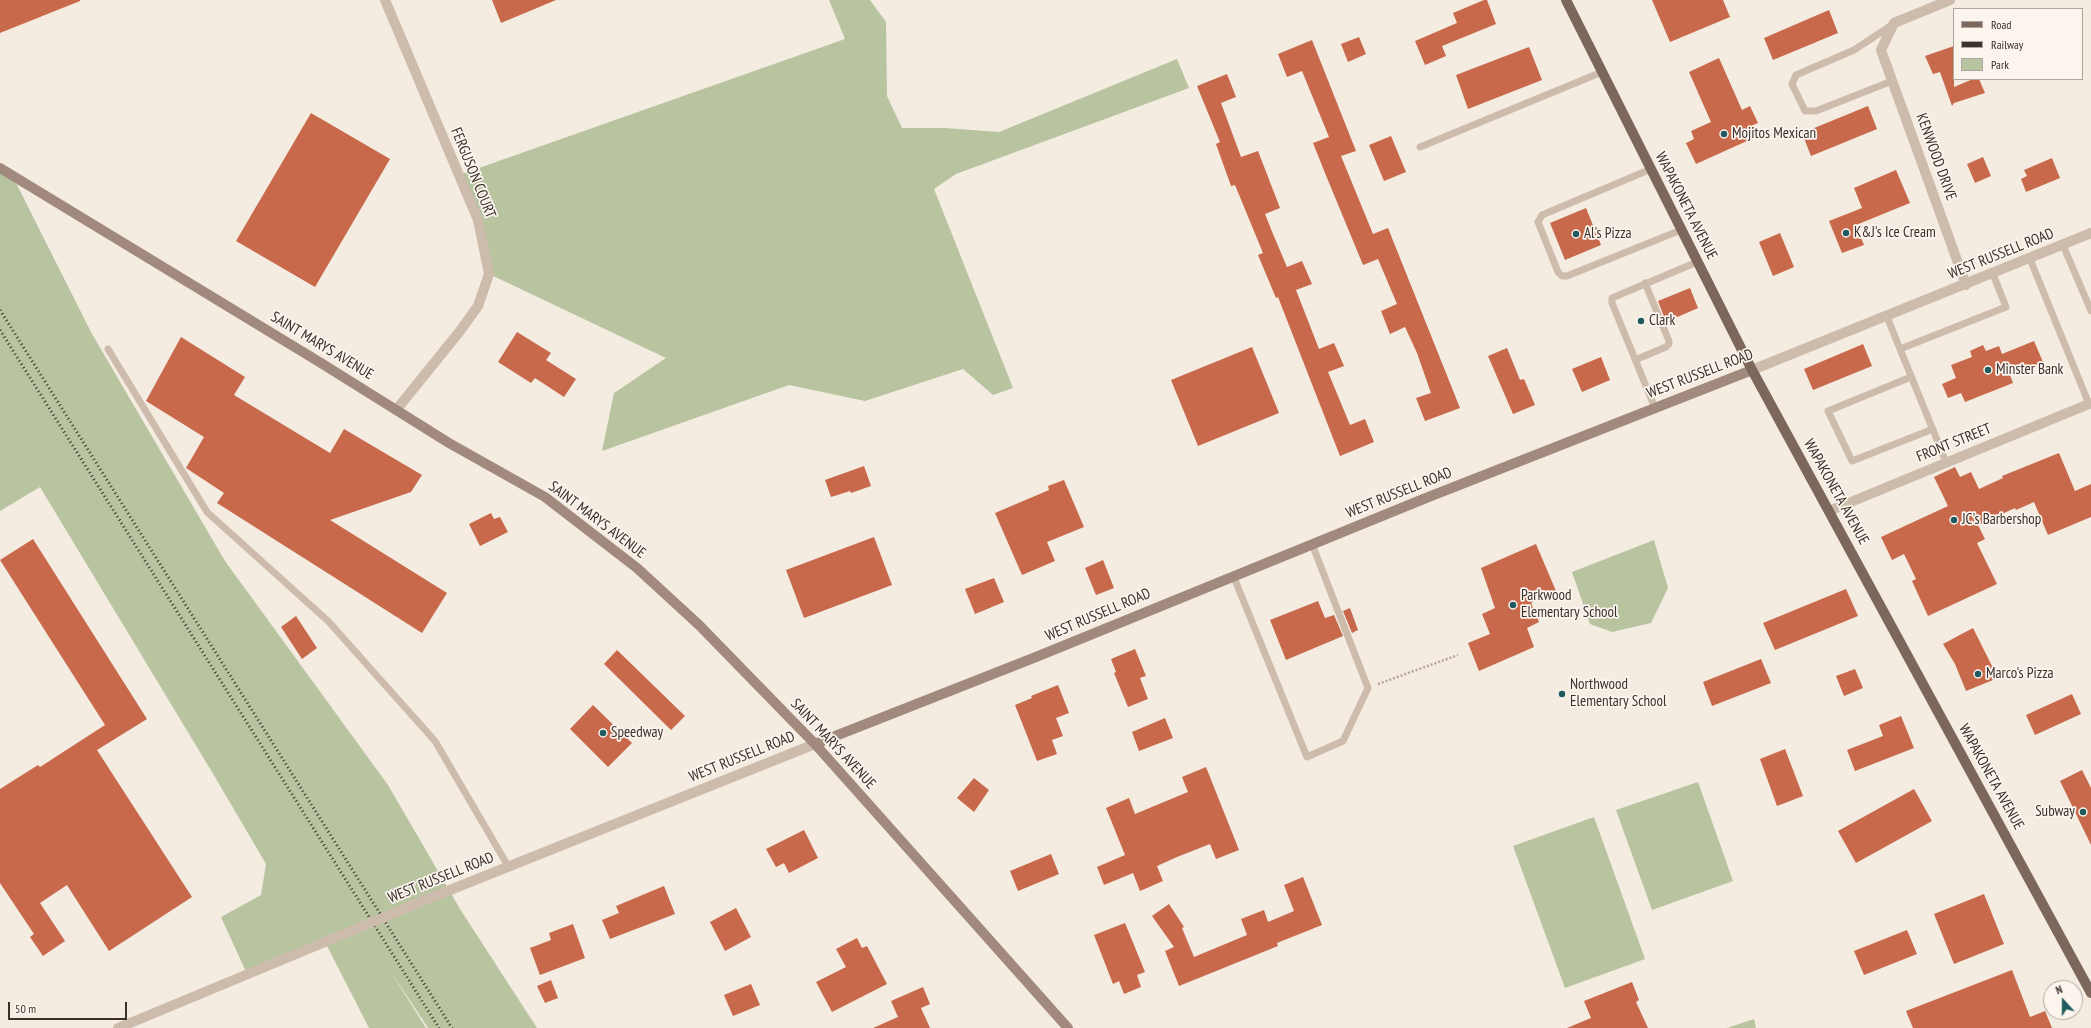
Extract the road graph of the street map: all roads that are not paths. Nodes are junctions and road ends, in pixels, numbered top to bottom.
1 (385, 0) edge
2 (1566, 0) edge
3 (1950, 0) edge
4 (1894, 23) junction
5 (1602, 72) junction
6 (1892, 81) junction
7 (1420, 147) dead end
8 (0, 168) edge
9 (1651, 169) junction
10 (1681, 230) junction
11 (2091, 233) edge
12 (2063, 245) junction
13 (2030, 259) junction
14 (1697, 262) junction
15 (1993, 274) junction
16 (1645, 283) junction
17 (1966, 285) junction
18 (2091, 311) edge
19 (1887, 317) junction
20 (108, 349) dead end
21 (1900, 349) junction
22 (1635, 360) junction
23 (1752, 370) junction
24 (1911, 377) junction
25 (2090, 404) edge
26 (1655, 408) junction
27 (397, 409) junction
28 (1932, 428) junction
29 (1946, 462) junction
30 (1829, 511) junction
31 (1312, 544) junction
32 (1233, 575) junction
33 (815, 744) junction
34 (508, 866) junction
35 (2091, 993) edge
36 (118, 1028) edge
37 (1068, 1028) edge

1 - 27 street, FERGUSON COURT
2 - 5 main road, WAPAKONETA AVENUE
3 - 4 street
4 - 6 street, KENWOOD DRIVE
4 - 6 lane
5 - 7 lane
5 - 9 main road, WAPAKONETA AVENUE
6 - 17 street, KENWOOD DRIVE
8 - 27 main road, SAINT MARYS AVENUE
9 - 10 main road, WAPAKONETA AVENUE
9 - 10 lane
10 - 14 main road, WAPAKONETA AVENUE
11 - 12 street, WEST RUSSELL ROAD
12 - 13 street, WEST RUSSELL ROAD
12 - 18 lane
13 - 15 street, WEST RUSSELL ROAD
13 - 25 lane
14 - 16 lane
14 - 23 main road, WAPAKONETA AVENUE
15 - 17 street, WEST RUSSELL ROAD
15 - 21 lane
16 - 22 lane
16 - 22 lane
17 - 19 street, WEST RUSSELL ROAD
19 - 21 lane
19 - 23 street, WEST RUSSELL ROAD
20 - 34 lane
21 - 24 lane
22 - 26 lane
23 - 26 main road, WEST RUSSELL ROAD
23 - 30 main road, WAPAKONETA AVENUE
24 - 28 lane
24 - 28 lane
25 - 29 street, FRONT STREET
26 - 31 main road, WEST RUSSELL ROAD
27 - 33 main road, SAINT MARYS AVENUE
28 - 29 lane
29 - 30 street, FRONT STREET
30 - 35 main road, WAPAKONETA AVENUE
31 - 32 main road, WEST RUSSELL ROAD
31 - 32 lane
32 - 33 main road, WEST RUSSELL ROAD
33 - 34 street, WEST RUSSELL ROAD
33 - 37 main road, SAINT MARYS AVENUE
34 - 36 street, WEST RUSSELL ROAD, bridge

